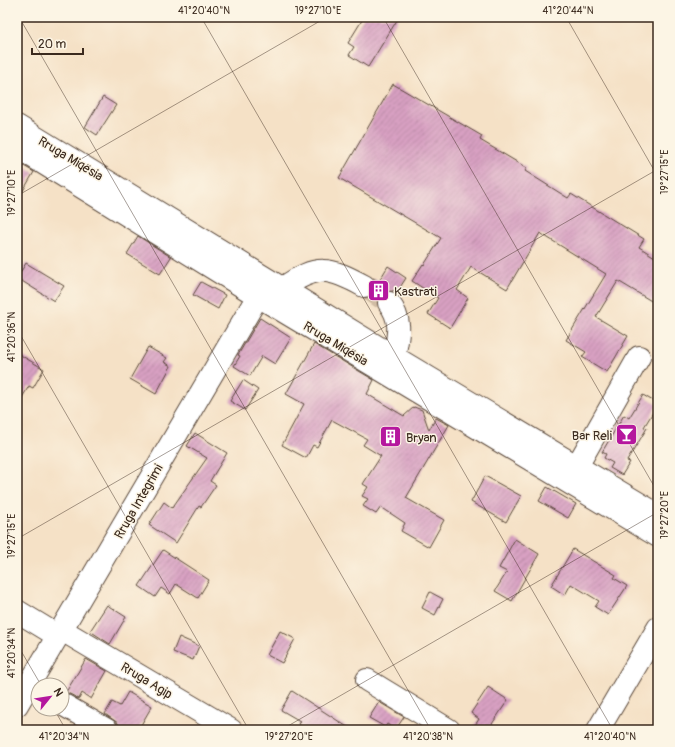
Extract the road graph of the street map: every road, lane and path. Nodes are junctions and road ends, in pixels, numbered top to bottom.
1 (17, 126) edge
2 (17, 146) edge
3 (364, 286) tunnel mouth
4 (283, 288) junction
5 (258, 296) junction
6 (389, 303) tunnel mouth
7 (394, 357) junction
8 (639, 357) dead end
9 (577, 466) junction
10 (658, 515) edge
11 (658, 536) edge
12 (17, 611) edge
13 (658, 628) edge
14 (60, 633) junction
15 (39, 677) edge
16 (367, 680) dead end
17 (30, 691) edge
18 (17, 705) edge
19 (70, 709) edge
20 (107, 730) edge
21 (231, 730) edge
22 (449, 730) edge
23 (598, 730) edge

1 - 4 main road, Rruga Miqësia
2 - 5 main road, Rruga Miqësia
3 - 4 main road
4 - 7 main road, Rruga Miqësia
5 - 11 main road, Rruga Miqësia
5 - 14 main road, Rruga Integrimi
6 - 7 main road
7 - 9 main road, Rruga Miqësia
8 - 9 main road
9 - 10 main road, Rruga Miqësia
12 - 14 main road, Rruga Agip
13 - 23 main road
14 - 15 main road, Rruga Integrimi
14 - 21 main road, Rruga Agip
16 - 22 main road
17 - 18 main road, Rruga Integrimi
19 - 20 main road

